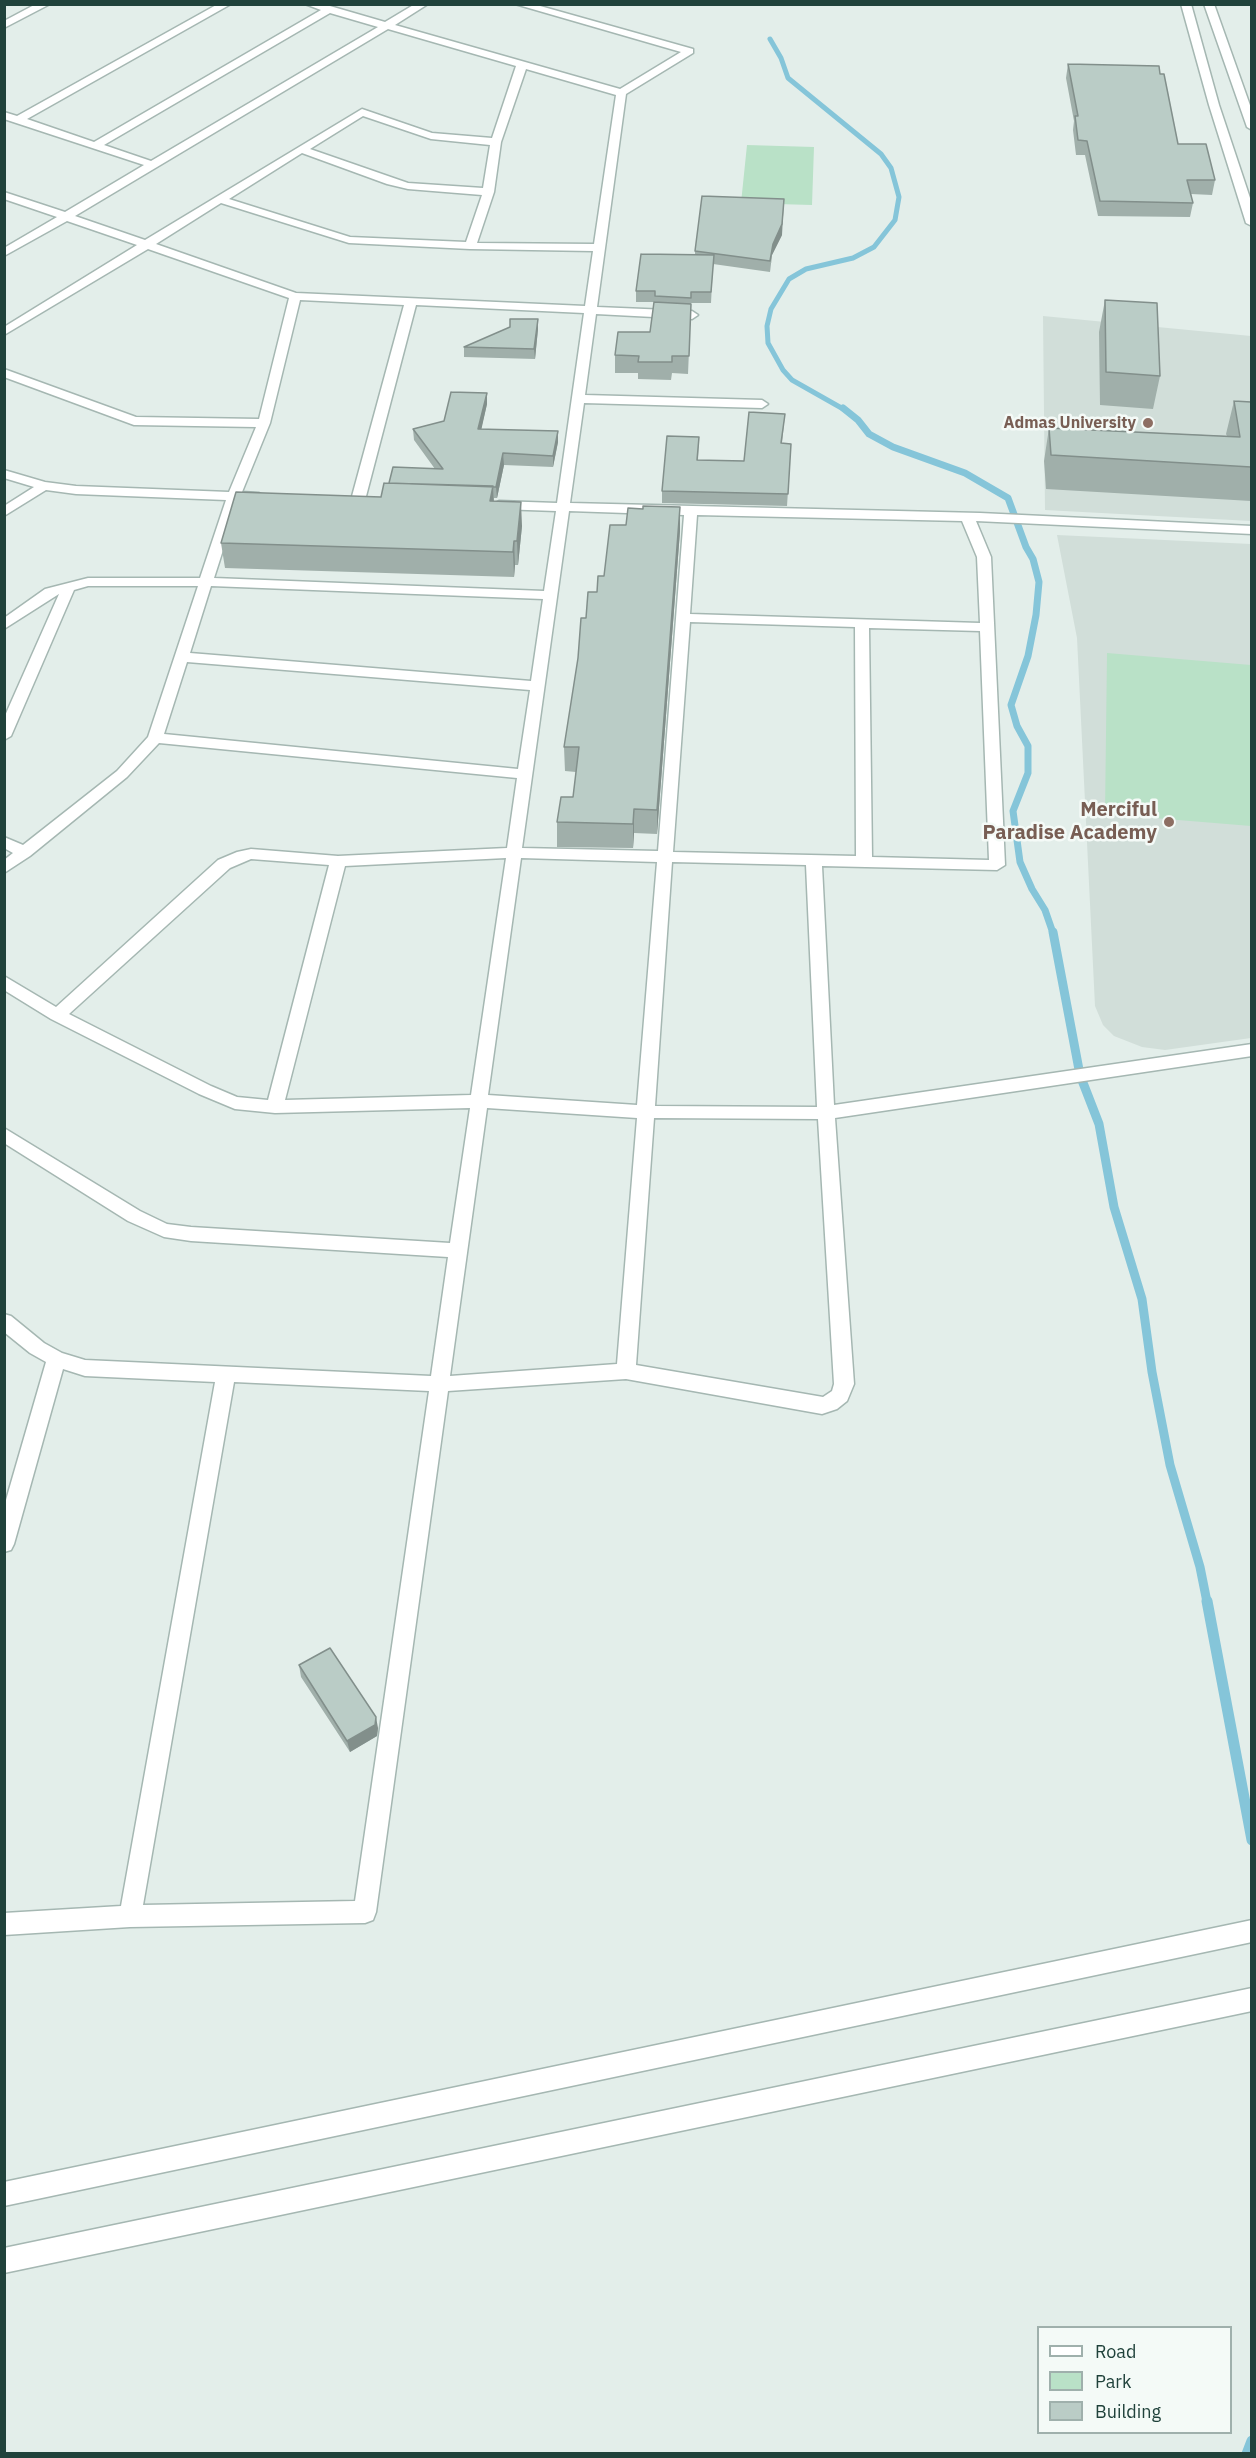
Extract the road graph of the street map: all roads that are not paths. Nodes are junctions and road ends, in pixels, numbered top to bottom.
1 (27, 4) edge
2 (45, 4) edge
3 (226, 4) edge
4 (310, 4) edge
5 (423, 4) edge
6 (520, 4) edge
7 (1186, 4) edge
8 (1209, 4) edge
9 (328, 10) junction
10 (4, 16) edge
11 (4, 25) edge
12 (386, 26) junction
13 (522, 65) junction
14 (621, 93) junction
15 (4, 114) edge
16 (18, 120) junction
17 (1251, 127) edge
18 (496, 142) junction
19 (95, 146) junction
20 (301, 149) junction
21 (153, 165) junction
22 (488, 192) junction
23 (4, 195) edge
24 (219, 200) junction
25 (67, 216) junction
26 (1251, 223) edge
27 (147, 244) junction
28 (470, 246) junction
29 (599, 248) junction
30 (4, 253) edge
31 (295, 296) junction
32 (411, 301) junction
33 (590, 310) junction
34 (692, 315) edge
35 (4, 332) edge
36 (4, 372) edge
37 (578, 399) junction
38 (762, 404) dead end
39 (264, 423) junction
40 (4, 474) edge
41 (44, 486) junction
42 (234, 496) junction
43 (268, 497) edge
44 (358, 500) edge
45 (483, 504) edge
46 (562, 507) junction
47 (4, 512) edge
48 (691, 512) junction
49 (974, 517) junction
50 (1251, 530) edge
51 (205, 582) junction
52 (68, 588) junction
53 (550, 595) junction
54 (683, 618) junction
55 (862, 623) junction
56 (4, 625) edge
57 (987, 627) junction
58 (183, 657) junction
59 (537, 686) junction
60 (4, 736) edge
61 (155, 738) junction
62 (524, 774) junction
63 (4, 842) edge
64 (25, 852) junction
65 (513, 853) junction
66 (664, 856) junction
67 (814, 860) junction
68 (338, 861) junction
69 (864, 861) junction
70 (4, 868) edge
71 (4, 982) edge
72 (57, 1015) junction
73 (1251, 1050) edge
74 (480, 1101) junction
75 (274, 1107) junction
76 (644, 1112) junction
77 (826, 1113) junction
78 (4, 1134) edge
79 (458, 1251) junction
80 (4, 1321) edge
81 (56, 1359) junction
82 (626, 1371) junction
83 (226, 1372) junction
84 (439, 1384) junction
85 (4, 1544) edge
86 (130, 1916) junction
87 (4, 1924) edge
88 (1251, 1931) edge
89 (1251, 1999) edge
90 (4, 2194) edge
91 (4, 2261) edge

1 - 10 street
2 - 11 street
3 - 16 street
4 - 9 street
5 - 12 street
6 - 14 street
7 - 26 street
8 - 17 street
9 - 12 street
9 - 19 street
12 - 13 street
12 - 21 street
13 - 14 street
13 - 18 street
14 - 29 street
15 - 16 street
16 - 19 street
18 - 20 street
18 - 22 street
19 - 21 street
20 - 22 street
20 - 24 street
21 - 25 street
22 - 28 street
23 - 25 street
24 - 27 street
24 - 28 street
25 - 27 street
25 - 30 street
27 - 31 street
27 - 35 street
28 - 29 street
29 - 33 street
31 - 32 street
31 - 39 street
32 - 33 street
32 - 44 street
33 - 34 street
33 - 37 street
36 - 39 street
37 - 38 street
37 - 46 street
39 - 42 street
40 - 41 street
41 - 42 street
41 - 47 street
42 - 43 street
42 - 51 street
45 - 46 street
46 - 48 street
46 - 53 street
48 - 49 street
48 - 54 street
49 - 50 street
49 - 57 street
51 - 52 street
51 - 53 street
51 - 58 street
52 - 56 street
52 - 60 street
53 - 59 street
54 - 55 street
54 - 66 street
55 - 57 street
55 - 69 street
57 - 69 street
58 - 59 street
58 - 61 street
59 - 62 street
61 - 62 street
61 - 64 street
62 - 65 street
63 - 64 street
64 - 70 street
65 - 66 street
65 - 68 street
65 - 74 street
66 - 67 street
66 - 76 street
67 - 69 street
67 - 77 street
68 - 72 street
68 - 75 street
71 - 72 street
72 - 75 street
73 - 77 street
74 - 75 street
74 - 76 street
74 - 79 street
76 - 77 street
76 - 82 street
77 - 82 street
78 - 79 street
79 - 84 street
80 - 81 street
81 - 83 street
81 - 85 street
82 - 84 street
83 - 84 street
83 - 86 street
84 - 86 street
86 - 87 street
88 - 90 street
89 - 91 street

